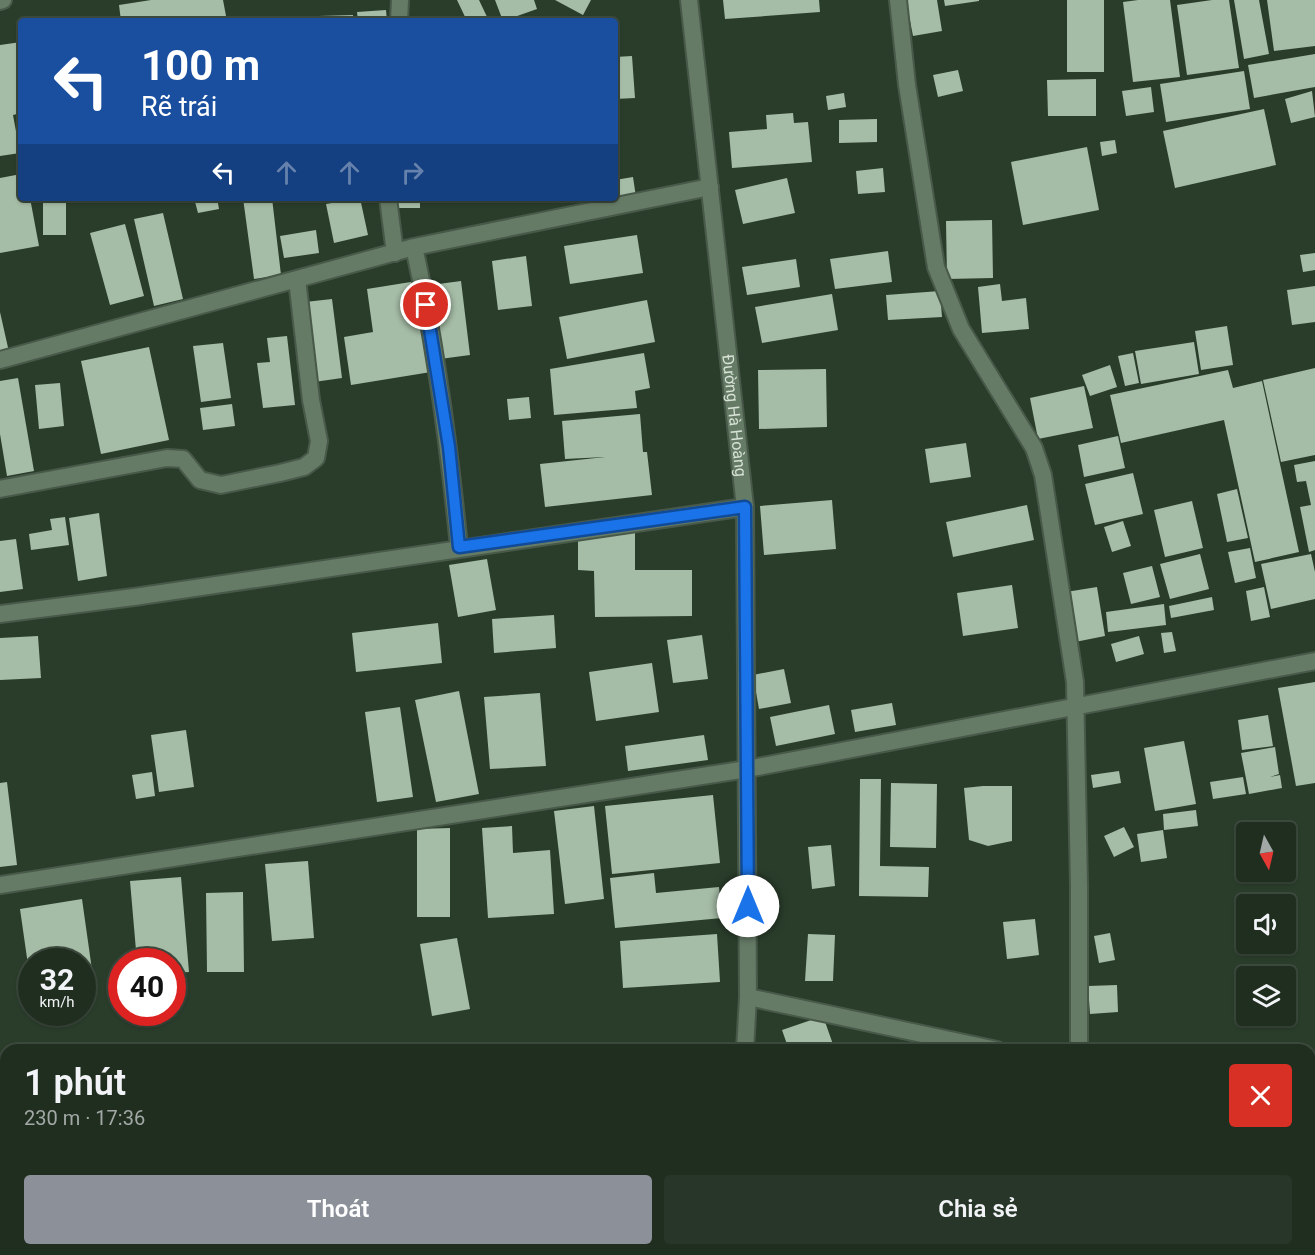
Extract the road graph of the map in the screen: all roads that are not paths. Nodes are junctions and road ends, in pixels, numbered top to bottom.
1 (400, 0) edge
2 (689, 0) edge
3 (898, 0) edge
4 (399, 18) edge
5 (710, 187) junction
6 (388, 201) edge
7 (414, 247) junction
8 (395, 253) junction
9 (297, 279) junction
10 (0, 360) edge
11 (0, 489) edge
12 (745, 507) junction
13 (459, 547) junction
14 (0, 614) edge
15 (1315, 661) edge
16 (1075, 707) junction
17 (747, 769) junction
18 (0, 885) edge
19 (748, 997) junction
20 (745, 1044) edge
21 (970, 1044) edge
22 (1079, 1044) edge

1 - 4 street
2 - 5 street, Đường Hà Hoàng
3 - 16 street
5 - 7 street
5 - 12 street, Đường Hà Hoàng
6 - 8 street
7 - 8 street
7 - 13 street
8 - 9 street
9 - 10 street
9 - 11 street
12 - 13 street
12 - 17 street, Đường Hà Hoàng
13 - 14 street
15 - 16 street
16 - 17 street
16 - 22 street
17 - 18 street
17 - 19 street, Đường Hà Hoàng
19 - 20 street, Đường Hà Hoàng
19 - 21 street

